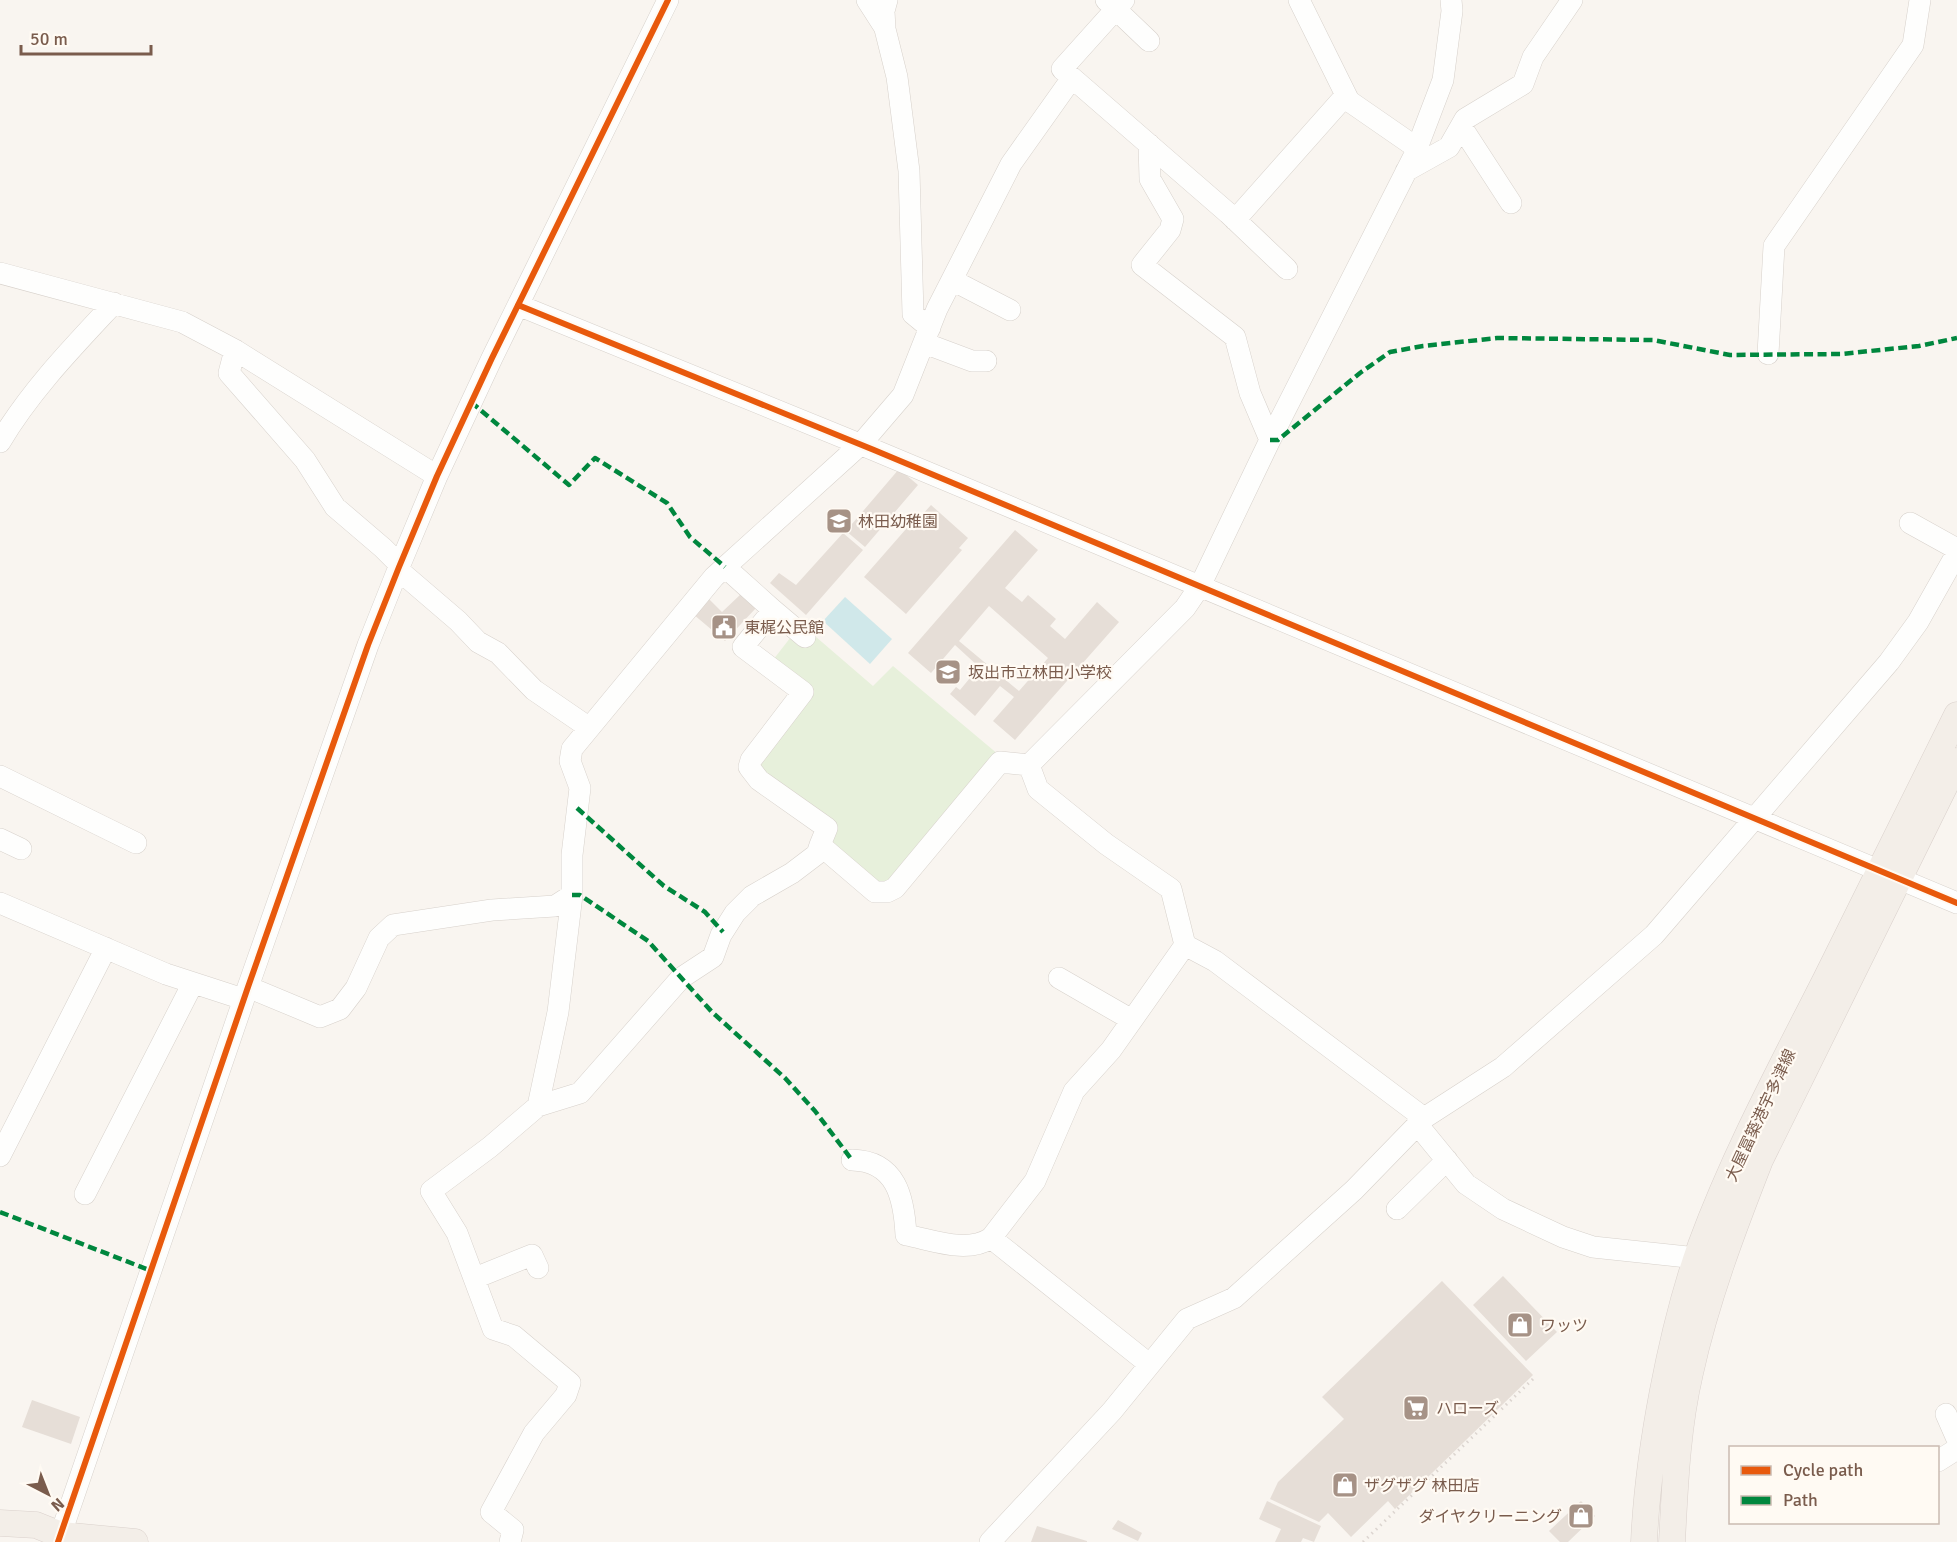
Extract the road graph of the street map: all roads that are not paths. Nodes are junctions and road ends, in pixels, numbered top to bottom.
1 (668, 0) edge
2 (867, 0) edge
3 (887, 0) edge
4 (1299, 0) edge
5 (1451, 0) edge
6 (1572, 0) edge
7 (1920, 0) edge
8 (1115, 3) edge
9 (885, 29) junction
10 (1149, 41) dead end
11 (1072, 78) junction
12 (1346, 95) junction
13 (1461, 126) junction
14 (1149, 144) junction
15 (1417, 148) junction
16 (1406, 171) junction
17 (1511, 203) dead end
18 (1235, 220) junction
19 (1287, 269) dead end
20 (0, 273) edge
21 (952, 280) junction
22 (114, 303) junction
23 (518, 305) junction
24 (1010, 310) dead end
25 (927, 335) junction
26 (235, 350) junction
27 (1768, 354) dead end
28 (986, 361) dead end
29 (1270, 440) junction
30 (0, 442) edge
31 (861, 444) junction
32 (436, 476) junction
33 (1910, 523) dead end
34 (1957, 551) edge
35 (399, 567) junction
36 (725, 567) junction
37 (1200, 586) junction
38 (773, 610) junction
39 (806, 637) dead end
40 (1957, 715) edge
41 (588, 727) junction
42 (1957, 761) edge
43 (1029, 765) junction
44 (0, 776) edge
45 (1754, 820) junction
46 (0, 839) edge
47 (136, 843) dead end
48 (820, 845) junction
49 (21, 849) dead end
50 (1889, 874) junction
51 (572, 896) junction
52 (0, 903) edge
53 (1957, 903) edge
54 (1185, 945) junction
55 (106, 948) junction
56 (1059, 978) dead end
57 (193, 983) junction
58 (245, 993) junction
59 (1132, 1020) junction
60 (538, 1106) junction
61 (1421, 1121) junction
62 (0, 1155) edge
63 (852, 1160) dead end
64 (1447, 1160) junction
65 (85, 1194) dead end
66 (1397, 1209) dead end
67 (991, 1238) junction
68 (1697, 1258) junction
69 (538, 1268) dead end
70 (475, 1278) junction
71 (1149, 1364) junction
72 (1946, 1414) dead end
73 (1957, 1439) edge
74 (1957, 1449) edge
75 (1939, 1460) edge
76 (0, 1523) edge
77 (54, 1540) edge
78 (135, 1542) edge
79 (510, 1542) edge
80 (990, 1542) edge
81 (1644, 1542) edge
82 (1672, 1542) edge

1 - 23 street
2 - 9 street
3 - 9 street
4 - 12 street
5 - 15 street
6 - 13 street
7 - 27 street
8 - 10 street
8 - 11 street
9 - 25 street
11 - 14 street
11 - 21 street
12 - 15 street
12 - 18 street
13 - 16 street
13 - 17 street
14 - 18 street
14 - 29 street
15 - 16 street
16 - 29 street
18 - 19 street
20 - 22 street
21 - 24 street
21 - 25 street
22 - 26 street
22 - 30 street
23 - 31 street
23 - 32 street
25 - 28 street
25 - 31 street
26 - 32 street
26 - 35 street
29 - 37 street
31 - 36 street
31 - 37 street
32 - 35 street
33 - 34 street
34 - 45 street
35 - 41 street
35 - 58 street
36 - 38 street
36 - 41 street
37 - 43 street
37 - 45 street
38 - 39 street
38 - 48 street
40 - 50 main road, 大屋冨築港宇多津線
41 - 51 street
42 - 50 main road, 大屋冨築港宇多津線
43 - 48 street
43 - 54 street
44 - 47 street
45 - 50 street
45 - 61 street
46 - 49 street
48 - 60 street
50 - 53 street
50 - 68 main road, 大屋冨築港宇多津線
50 - 82 main road, 大屋冨築港宇多津線
51 - 58 street
51 - 60 street
52 - 55 street
54 - 59 street
54 - 61 street
55 - 57 street
55 - 62 street
56 - 59 street
57 - 58 street
57 - 65 street
58 - 77 street
59 - 67 street
60 - 70 street
61 - 64 street
61 - 71 street
63 - 67 street
64 - 66 street
64 - 68 street
67 - 71 street
68 - 81 main road, 大屋冨築港宇多津線
69 - 70 street
70 - 79 street
71 - 80 street
72 - 73 street
74 - 75 street
76 - 77 main road
77 - 78 main road

